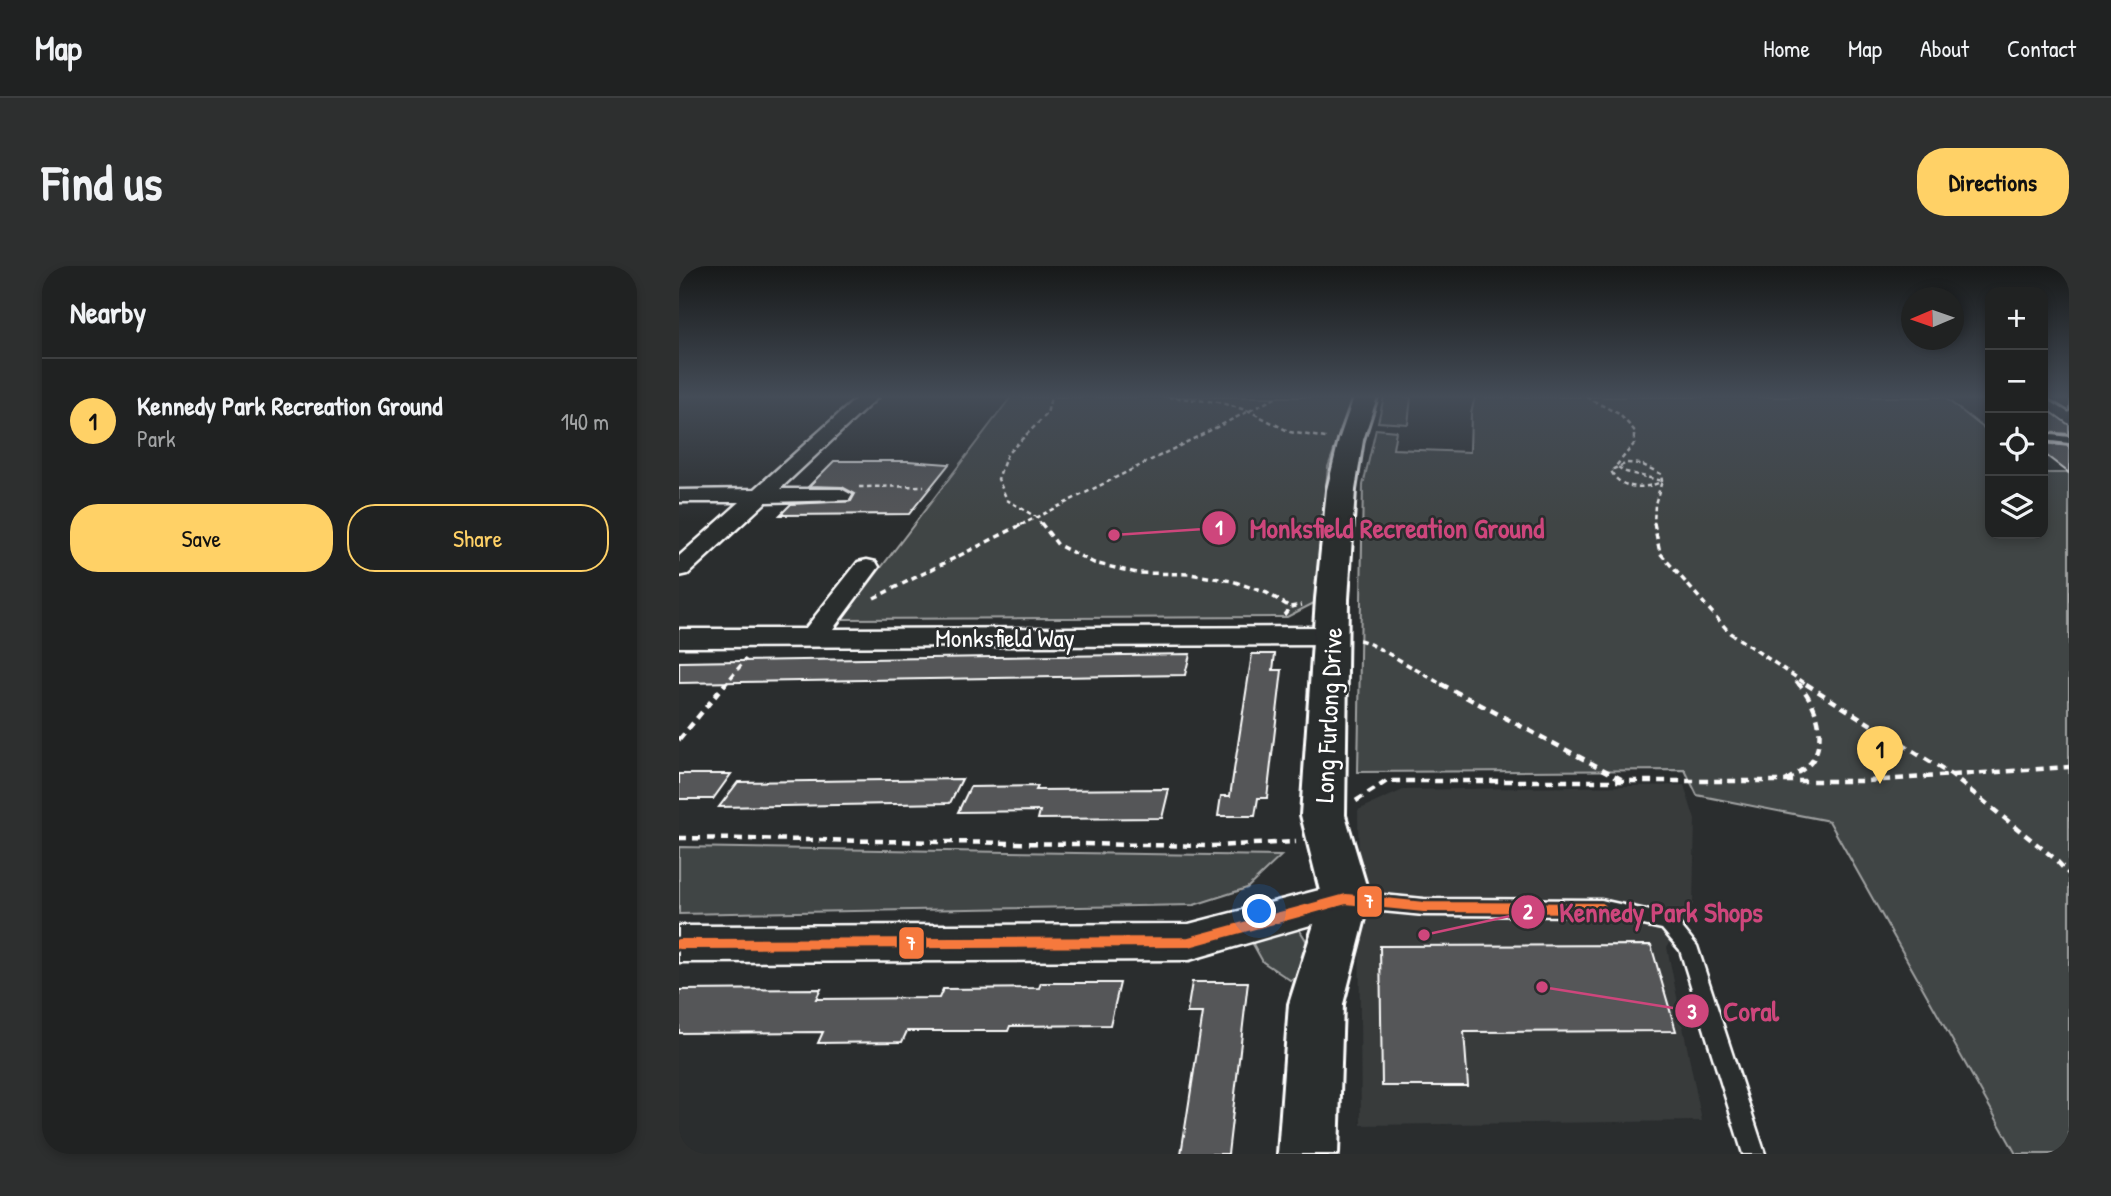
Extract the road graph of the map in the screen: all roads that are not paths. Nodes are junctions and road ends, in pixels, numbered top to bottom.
1 (824, 438) edge
2 (1352, 438) edge
3 (762, 495) junction
4 (841, 495) road end
5 (679, 496) edge
6 (867, 567) dead end
7 (679, 569) edge
8 (820, 629) junction
9 (1331, 636) junction
10 (679, 638) edge
11 (1346, 899) junction
12 (679, 944) edge
13 (1308, 1154) edge
14 (1755, 1154) edge

1 - 3 street
2 - 9 street, Long Furlong Drive
3 - 4 street
3 - 5 street
3 - 7 street
6 - 8 street
8 - 9 street, Monksfield Way
8 - 10 street, Monksfield Way
9 - 11 street, Long Furlong Drive
11 - 12 street
11 - 13 street
11 - 14 lane

